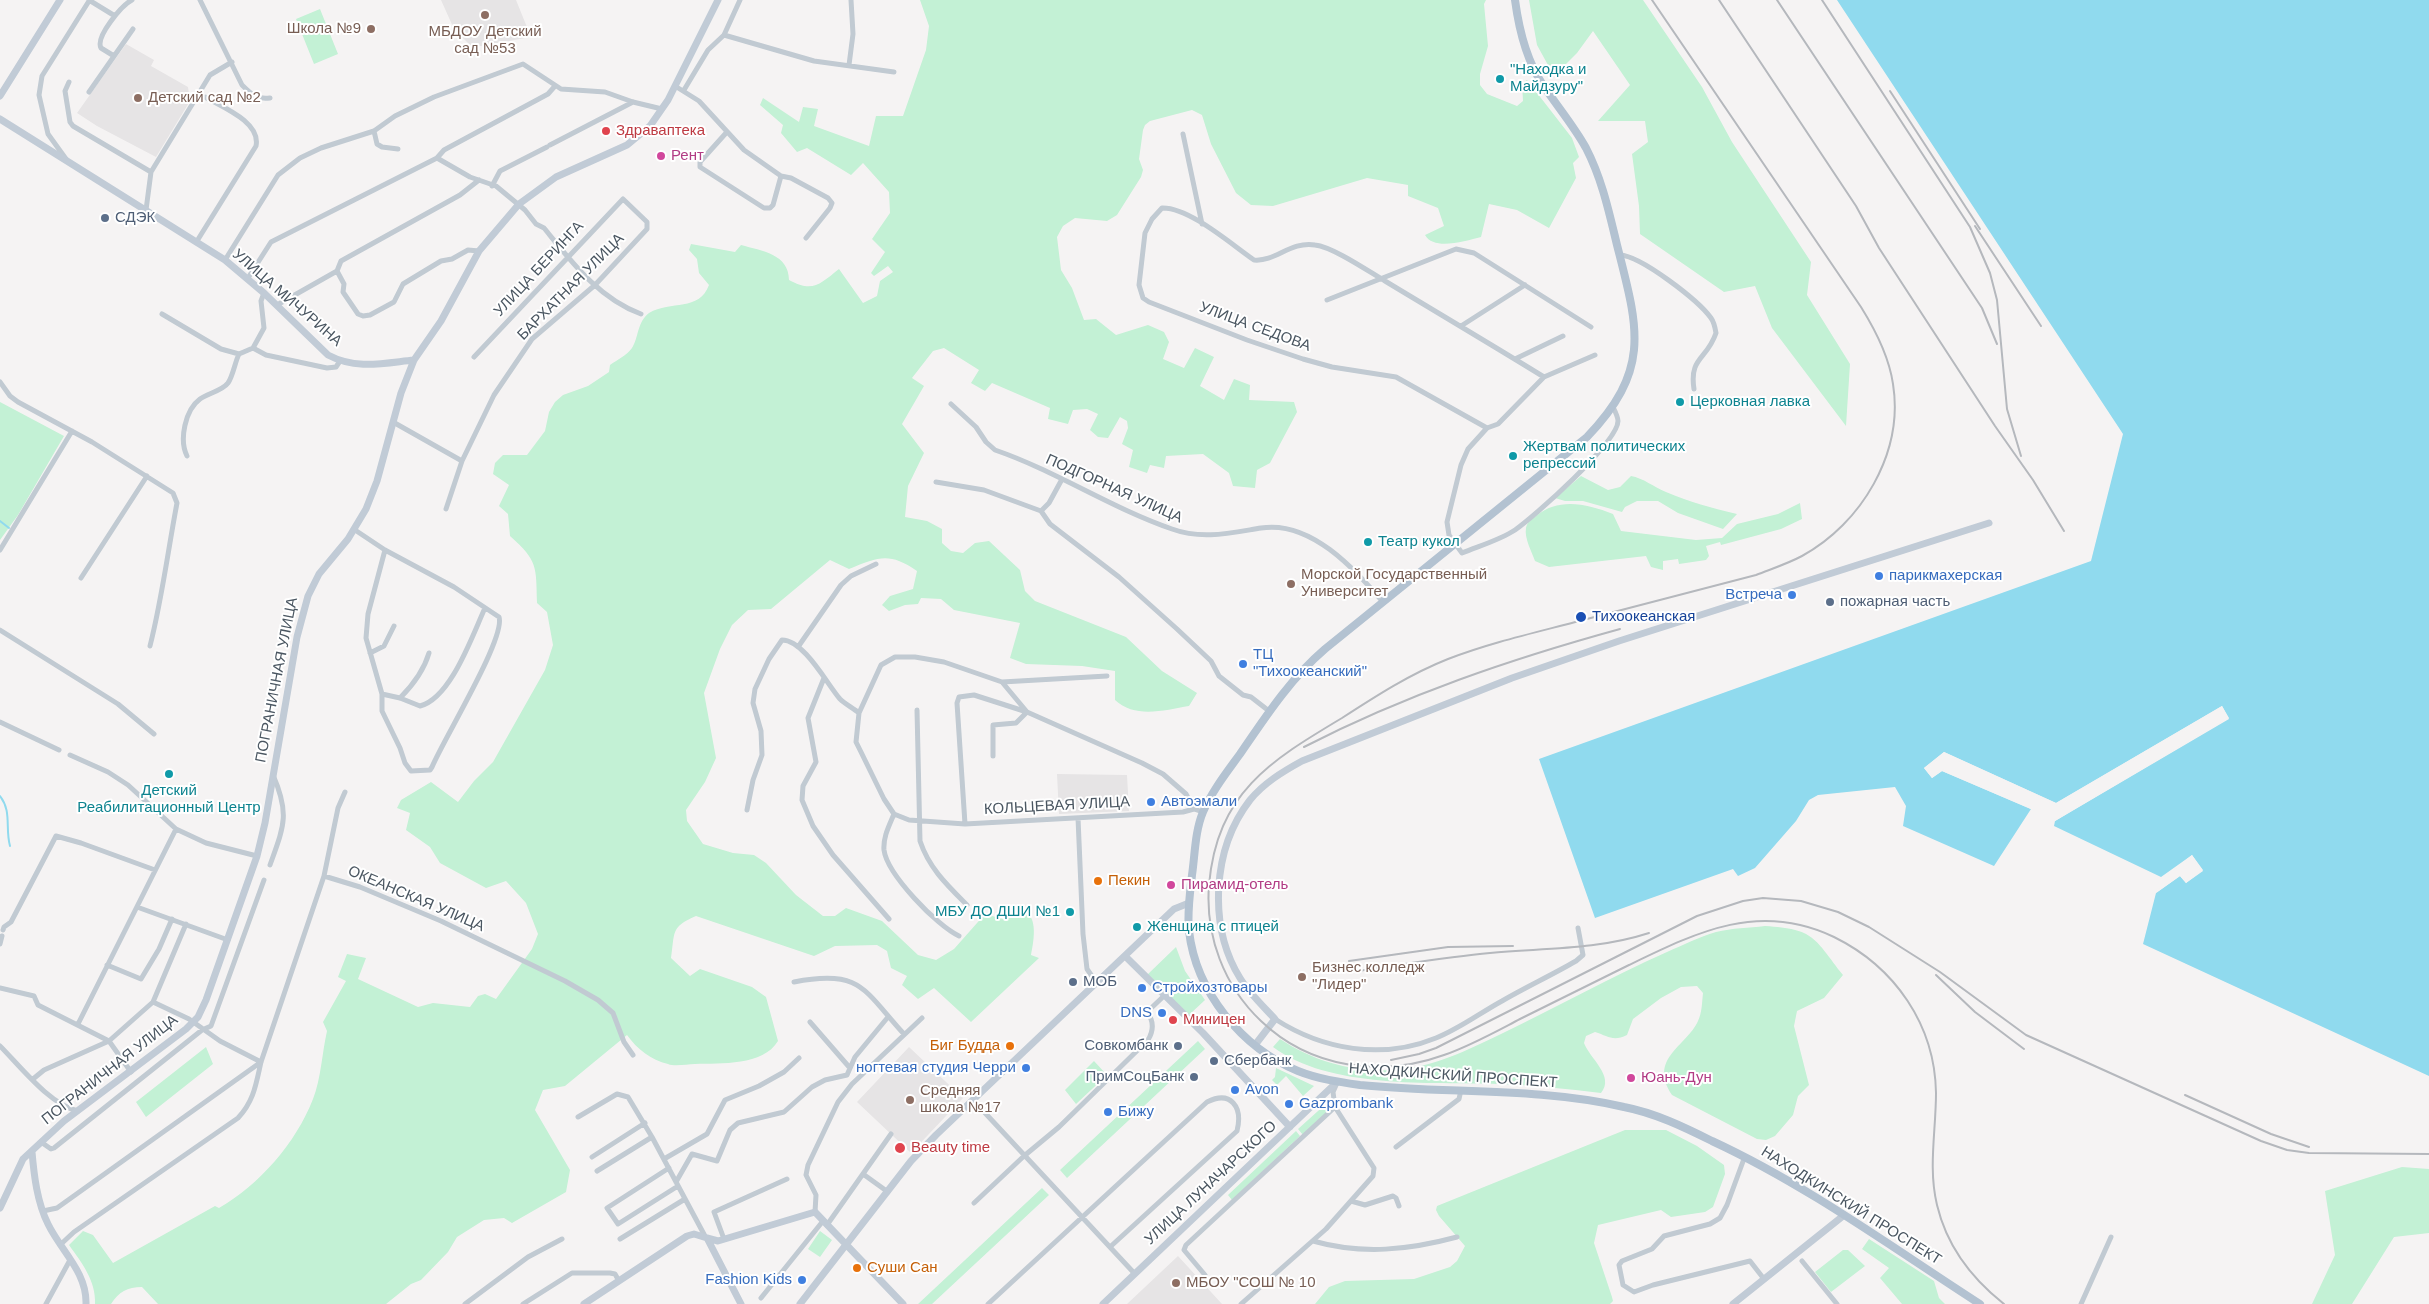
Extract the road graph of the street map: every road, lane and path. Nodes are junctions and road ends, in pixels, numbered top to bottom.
1 (60, 0) edge
2 (89, 0) edge
3 (132, 0) edge
4 (200, 0) edge
5 (718, 0) edge
6 (740, 0) edge
7 (851, 0) edge
8 (1515, 0) edge
9 (114, 16) junction
10 (133, 29) dead end
11 (724, 35) junction
12 (114, 56) junction
13 (232, 62) junction
14 (849, 65) junction
15 (894, 72) dead end
16 (68, 82) dead end
17 (555, 86) junction
18 (675, 86) junction
19 (684, 90) junction
20 (89, 92) dead end
21 (0, 96) edge
22 (205, 97) dead end
23 (270, 98) dead end
24 (633, 102) junction
25 (662, 110) junction
26 (0, 119) edge
27 (374, 131) junction
28 (726, 132) junction
29 (1183, 134) dead end
30 (398, 149) dead end
31 (437, 158) junction
32 (67, 161) junction
33 (151, 172) junction
34 (781, 176) junction
35 (479, 180) junction
36 (492, 186) junction
37 (623, 199) joint
38 (518, 204) junction
39 (146, 210) junction
40 (1202, 224) junction
41 (806, 238) dead end
42 (197, 241) junction
43 (479, 251) junction
44 (1620, 255) junction
45 (568, 257) junction
46 (225, 260) junction
47 (337, 272) junction
48 (248, 278) junction
49 (1380, 278) junction
50 (1525, 284) junction
51 (595, 285) junction
52 (264, 293) junction
53 (1327, 300) dead end
54 (277, 305) junction
55 (162, 314) dead end
56 (641, 314) dead end
57 (1461, 326) junction
58 (1591, 327) dead end
59 (1563, 336) dead end
60 (253, 348) junction
61 (238, 354) junction
62 (1595, 355) dead end
63 (474, 357) dead end
64 (1514, 359) junction
65 (414, 360) junction
66 (340, 361) junction
67 (1544, 377) junction
68 (0, 382) edge
69 (1694, 389) dead end
70 (952, 404) dead end
71 (1613, 407) junction
72 (393, 422) junction
73 (1487, 428) junction
74 (72, 431) junction
75 (187, 456) dead end
76 (462, 461) junction
77 (147, 476) junction
78 (1062, 481) junction
79 (936, 482) dead end
80 (446, 509) dead end
81 (1040, 512) junction
82 (1989, 523) dead end
83 (355, 530) junction
84 (1455, 544) junction
85 (0, 550) edge
86 (385, 550) junction
87 (876, 564) dead end
88 (81, 578) dead end
89 (1383, 602) junction
90 (485, 608) junction
91 (394, 626) dead end
92 (0, 630) edge
93 (150, 646) dead end
94 (798, 647) junction
95 (370, 653) junction
96 (429, 653) dead end
97 (1107, 676) dead end
98 (824, 678) junction
99 (1002, 682) junction
100 (382, 694) junction
101 (400, 698) junction
102 (917, 710) dead end
103 (1027, 712) junction
104 (1269, 712) junction
105 (859, 713) junction
106 (0, 722) edge
107 (154, 734) dead end
108 (59, 750) dead end
109 (70, 755) dead end
110 (993, 756) dead end
111 (273, 775) junction
112 (345, 792) dead end
113 (1194, 809) junction
114 (747, 810) dead end
115 (1203, 812) junction
116 (894, 814) junction
117 (1078, 818) junction
118 (920, 821) junction
119 (966, 824) junction
120 (176, 829) junction
121 (257, 856) junction
122 (270, 865) dead end
123 (155, 870) junction
124 (322, 878) junction
125 (264, 880) dead end
126 (1189, 903) junction
127 (967, 905) dead end
128 (137, 907) junction
129 (172, 919) junction
130 (889, 919) dead end
131 (186, 924) junction
132 (2, 927) edge
133 (1578, 928) dead end
134 (2, 936) dead end
135 (959, 936) dead end
136 (228, 940) junction
137 (0, 944) edge
138 (1125, 956) junction
139 (107, 965) junction
140 (794, 982) dead end
141 (1096, 982) junction
142 (0, 988) edge
143 (1165, 995) junction
144 (153, 1002) junction
145 (888, 1017) junction
146 (922, 1018) dead end
147 (1276, 1019) junction
148 (193, 1022) junction
149 (810, 1022) dead end
150 (78, 1024) junction
151 (202, 1030) junction
152 (904, 1034) junction
153 (109, 1041) junction
154 (1255, 1045) junction
155 (0, 1046) edge
156 (634, 1056) dead end
157 (800, 1058) dead end
158 (261, 1062) junction
159 (850, 1068) junction
160 (131, 1072) junction
161 (847, 1075) junction
162 (33, 1078) junction
163 (1337, 1082) junction
164 (852, 1084) junction
165 (1461, 1090) junction
166 (973, 1100) junction
167 (1335, 1107) junction
168 (78, 1110) junction
169 (578, 1117) dead end
170 (645, 1123) junction
171 (1290, 1127) junction
172 (891, 1134) dead end
173 (652, 1137) junction
174 (41, 1142) junction
175 (1396, 1147) dead end
176 (32, 1152) junction
177 (1024, 1156) junction
178 (1745, 1156) junction
179 (592, 1157) dead end
180 (664, 1159) junction
181 (669, 1168) junction
182 (596, 1171) dead end
183 (863, 1174) junction
184 (787, 1179) dead end
185 (677, 1184) junction
186 (888, 1192) junction
187 (685, 1199) junction
188 (1352, 1201) junction
189 (974, 1203) dead end
190 (1399, 1206) dead end
191 (0, 1208) edge
192 (43, 1211) junction
193 (815, 1212) junction
194 (1843, 1216) junction
195 (1082, 1217) junction
196 (825, 1223) junction
197 (1457, 1237) dead end
198 (2111, 1237) dead end
199 (707, 1238) junction
200 (562, 1239) dead end
201 (620, 1239) dead end
202 (724, 1240) junction
203 (1313, 1241) junction
204 (60, 1245) junction
205 (847, 1245) junction
206 (1110, 1247) junction
207 (70, 1260) junction
208 (1802, 1261) dead end
209 (1135, 1274) junction
210 (1205, 1275) dead end
211 (1764, 1279) junction
212 (619, 1281) junction
213 (480, 1294) junction
214 (761, 1298) dead end
215 (46, 1304) edge
216 (86, 1304) edge
217 (464, 1304) edge
218 (473, 1304) edge
219 (522, 1304) edge
220 (584, 1304) edge
221 (741, 1304) edge
222 (800, 1304) edge
223 (902, 1304) edge
224 (988, 1304) edge
225 (1103, 1304) edge
226 (1241, 1304) edge
227 (1733, 1304) edge
228 (1837, 1304) edge
229 (1980, 1304) edge
230 (2081, 1304) edge

1 - 21 main road
2 - 9 street
2 - 32 street
3 - 9 street
4 - 13 street
5 - 18 main road, ПОГРАНИЧНАЯ УЛИЦА
6 - 11 street
7 - 14 street
8 - 44 main road, НАХОДКИНСКИЙ ПРОСПЕКТ
9 - 12 street
10 - 12 street
11 - 14 street
11 - 19 street
12 - 20 street
13 - 23 street
13 - 33 street
14 - 15 street
16 - 33 street
17 - 24 street
17 - 27 street
17 - 31 street
18 - 19 street
18 - 25 main road, ПОГРАНИЧНАЯ УЛИЦА
19 - 28 street
22 - 42 street
24 - 25 street
24 - 36 street
25 - 38 main road, ПОГРАНИЧНАЯ УЛИЦА
26 - 32 main road, УЛИЦА МИЧУРИНА
27 - 30 street
27 - 46 street
28 - 34 street
28 - 34 street
29 - 40 street
31 - 35 street
31 - 48 street
32 - 39 main road, УЛИЦА МИЧУРИНА
33 - 39 street
34 - 41 street
35 - 36 street
35 - 47 street
36 - 38 street
37 - 45 street, УЛИЦА БЕРИНГА
37 - 51 street, БАРХАТНАЯ УЛИЦА
38 - 43 main road, ПОГРАНИЧНАЯ УЛИЦА
38 - 45 street
39 - 42 main road, УЛИЦА МИЧУРИНА
40 - 49 street, УЛИЦА СЕДОВА
40 - 73 street, УЛИЦА СЕДОВА
42 - 46 main road, УЛИЦА МИЧУРИНА
43 - 47 street
43 - 65 main road, ПОГРАНИЧНАЯ УЛИЦА
44 - 69 street
44 - 71 main road, НАХОДКИНСКИЙ ПРОСПЕКТ
45 - 51 street
45 - 63 street, УЛИЦА БЕРИНГА
46 - 48 main road, УЛИЦА МИЧУРИНА
47 - 54 street
48 - 52 main road, УЛИЦА МИЧУРИНА
49 - 50 street
49 - 53 street
49 - 57 street, УЛИЦА СЕДОВА
50 - 57 street
50 - 58 street
51 - 56 street
51 - 76 street, БАРХАТНАЯ УЛИЦА
52 - 54 main road, УЛИЦА МИЧУРИНА
52 - 60 street
54 - 66 main road, УЛИЦА МИЧУРИНА
55 - 61 street
57 - 64 street, УЛИЦА СЕДОВА
59 - 64 street
60 - 61 street
60 - 66 street
61 - 75 street
62 - 67 street
64 - 67 street, УЛИЦА СЕДОВА
65 - 66 main road, УЛИЦА МИЧУРИНА
65 - 72 main road, ПОГРАНИЧНАЯ УЛИЦА
67 - 73 street
68 - 74 street
70 - 78 street, ПОДГОРНАЯ УЛИЦА
71 - 84 main road, НАХОДКИНСКИЙ ПРОСПЕКТ
71 - 84 street
72 - 76 street
72 - 83 main road, ПОГРАНИЧНАЯ УЛИЦА
73 - 84 street
74 - 77 street
74 - 85 street
76 - 80 street, БАРХАТНАЯ УЛИЦА
77 - 88 street
77 - 93 street
78 - 81 street
78 - 89 street, ПОДГОРНАЯ УЛИЦА
79 - 81 street
81 - 104 street
82 - 147 main road
83 - 86 street
83 - 111 main road, ПОГРАНИЧНАЯ УЛИЦА
84 - 89 main road, НАХОДКИНСКИЙ ПРОСПЕКТ
86 - 90 street
86 - 95 street
87 - 94 street
89 - 104 main road, НАХОДКИНСКИЙ ПРОСПЕКТ
90 - 100 street
90 - 101 street
91 - 95 street
92 - 107 street
94 - 98 street
94 - 114 street
95 - 100 street
96 - 101 street
97 - 99 street
98 - 105 street
98 - 130 street
99 - 103 street
99 - 105 street
100 - 101 street
102 - 118 street
103 - 110 street
103 - 113 street
103 - 119 street
104 - 115 main road, НАХОДКИНСКИЙ ПРОСПЕКТ
105 - 116 street
106 - 108 street
109 - 120 street
111 - 121 main road, ПОГРАНИЧНАЯ УЛИЦА
111 - 122 street
112 - 124 street
113 - 115 street, КОЛЬЦЕВАЯ УЛИЦА
113 - 117 street, КОЛЬЦЕВАЯ УЛИЦА
115 - 126 main road, НАХОДКИНСКИЙ ПРОСПЕКТ
116 - 118 street, КОЛЬЦЕВАЯ УЛИЦА
116 - 135 street
117 - 119 street, КОЛЬЦЕВАЯ УЛИЦА
117 - 141 street
118 - 119 street, КОЛЬЦЕВАЯ УЛИЦА
118 - 127 street
120 - 121 street
120 - 123 street
121 - 136 main road, ПОГРАНИЧНАЯ УЛИЦА
123 - 128 street
123 - 132 street
124 - 156 street, ОКЕАНСКАЯ УЛИЦА
124 - 158 street
125 - 151 street
126 - 138 main road
126 - 154 main road, НАХОДКИНСКИЙ ПРОСПЕКТ
128 - 129 street
128 - 139 street
129 - 131 street
129 - 139 street
131 - 136 street
131 - 144 street
133 - 147 street
134 - 137 street
136 - 148 main road, ПОГРАНИЧНАЯ УЛИЦА
138 - 141 main road
138 - 143 main road
139 - 150 street
140 - 145 street
141 - 166 main road
142 - 150 street
143 - 171 main road
143 - 177 street
144 - 148 street
144 - 153 street
145 - 152 street
145 - 159 street
146 - 152 street
147 - 154 main road
148 - 151 street
148 - 160 main road, ПОГРАНИЧНАЯ УЛИЦА
149 - 159 street
150 - 153 street
151 - 158 street
151 - 174 street
152 - 164 street
153 - 160 street
153 - 162 street
154 - 163 main road, НАХОДКИНСКИЙ ПРОСПЕКТ
155 - 162 street
157 - 180 street
158 - 192 street
158 - 204 street
159 - 161 street
160 - 168 main road, ПОГРАНИЧНАЯ УЛИЦА
161 - 164 street
161 - 185 street
162 - 168 street
163 - 165 main road, НАХОДКИНСКИЙ ПРОСПЕКТ
163 - 167 street
163 - 171 main road, УЛИЦА ЛУНАЧАРСКОГО
164 - 193 street
165 - 175 street
165 - 178 main road, НАХОДКИНСКИЙ ПРОСПЕКТ
166 - 177 street
166 - 186 main road
167 - 188 street
167 - 210 street
168 - 174 main road, ПОГРАНИЧНАЯ УЛИЦА
169 - 170 street
170 - 173 street
170 - 179 street
171 - 209 main road, УЛИЦА ЛУНАЧАРСКОГО
172 - 183 street
173 - 180 street
173 - 182 street
174 - 176 main road, ПОГРАНИЧНАЯ УЛИЦА
176 - 191 main road, ПОГРАНИЧНАЯ УЛИЦА
176 - 192 main road
177 - 189 street
177 - 195 street
178 - 194 main road, НАХОДКИНСКИЙ ПРОСПЕКТ
178 - 211 street
180 - 181 street
181 - 185 street
181 - 185 street
183 - 186 street
183 - 196 street
184 - 202 street
185 - 187 street
186 - 205 main road
187 - 199 street
187 - 201 street
188 - 190 street
188 - 203 street
192 - 204 main road
193 - 196 main road
193 - 202 main road
194 - 211 main road
194 - 229 main road, НАХОДКИНСКИЙ ПРОСПЕКТ
195 - 206 street
195 - 206 street
195 - 224 street
196 - 205 main road
196 - 214 street
197 - 203 street
198 - 230 street
199 - 202 main road
199 - 212 main road
199 - 221 main road
200 - 213 street
203 - 226 street
204 - 207 main road
205 - 222 main road
205 - 223 main road
206 - 209 street
207 - 215 street
207 - 216 main road
208 - 228 street
209 - 225 main road, УЛИЦА ЛУНАЧАРСКОГО
211 - 227 main road
212 - 219 street
212 - 220 main road
213 - 217 street
213 - 218 street

